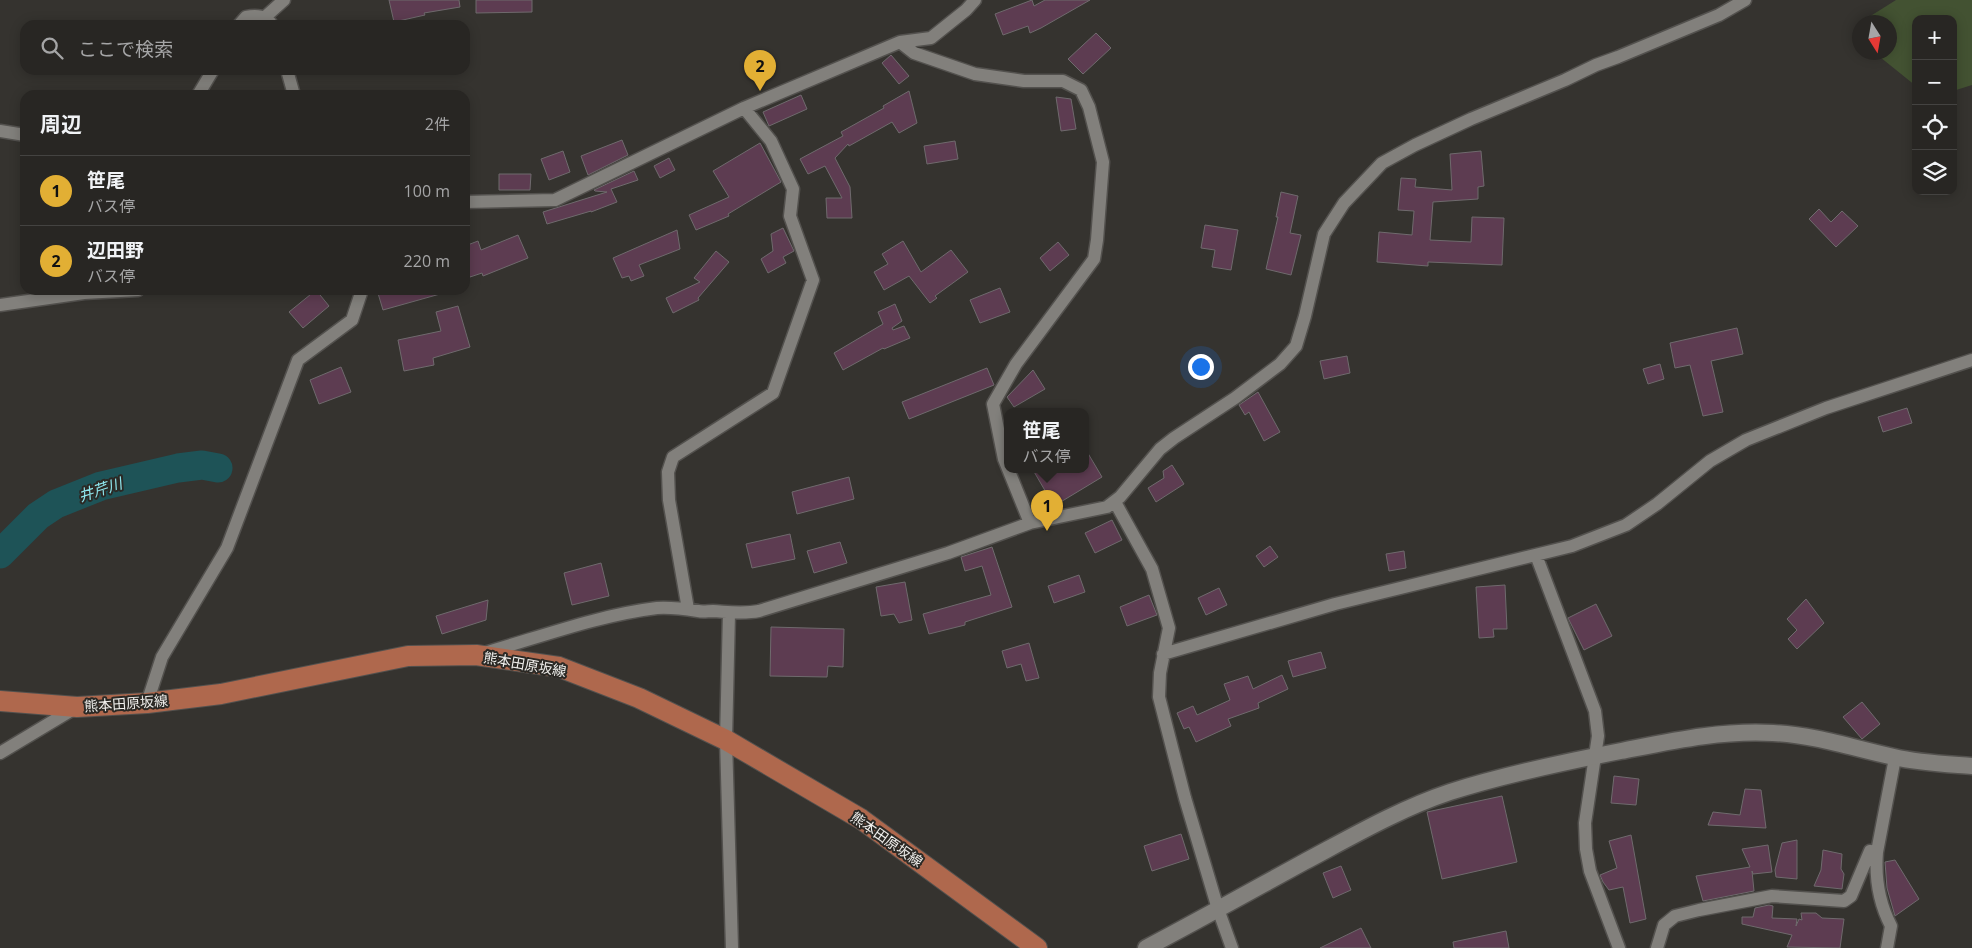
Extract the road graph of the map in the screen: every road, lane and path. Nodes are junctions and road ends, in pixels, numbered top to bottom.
1 (284, 0) edge
2 (975, 0) edge
3 (1745, 0) edge
4 (244, 20) edge
5 (265, 20) edge
6 (269, 20) edge
7 (900, 42) junction
8 (209, 75) edge
9 (288, 75) edge
10 (201, 90) edge
11 (293, 90) edge
12 (744, 108) junction
13 (0, 131) edge
14 (20, 134) edge
15 (470, 202) edge
16 (76, 295) edge
17 (360, 295) edge
18 (0, 305) edge
19 (1972, 360) edge
20 (1004, 459) edge
21 (1010, 473) edge
22 (1115, 502) junction
23 (1030, 523) junction
24 (1536, 555) junction
25 (688, 608) junction
26 (729, 613) junction
27 (1163, 654) junction
28 (476, 655) junction
29 (0, 701) edge
30 (147, 703) junction
31 (78, 707) junction
32 (726, 740) junction
33 (0, 753) edge
34 (1597, 756) junction
35 (1895, 758) junction
36 (1972, 766) edge
37 (1877, 852) junction
38 (1218, 910) junction
39 (732, 948) edge
40 (1037, 948) edge
41 (1146, 948) edge
42 (1232, 948) edge
43 (1619, 948) edge
44 (1657, 948) edge
45 (1887, 948) edge

1 - 6 street
2 - 7 street
3 - 22 street
4 - 5 street
7 - 12 street
7 - 20 street
8 - 10 street
9 - 11 street
12 - 15 street
12 - 25 street
13 - 14 street
16 - 18 street
17 - 30 street
19 - 24 street
21 - 23 street
22 - 23 street
22 - 27 street
23 - 26 street
24 - 27 street
24 - 34 street
25 - 26 street
25 - 28 street
26 - 32 street
27 - 38 street
28 - 30 main road, 熊本田原坂線
28 - 32 main road, 熊本田原坂線
29 - 31 main road, 熊本田原坂線
30 - 31 main road, 熊本田原坂線
31 - 33 street
32 - 39 street
32 - 40 main road, 熊本田原坂線
34 - 35 street
34 - 38 street
34 - 43 street
35 - 36 street
35 - 37 street
37 - 44 street
37 - 45 street
38 - 41 street
38 - 42 street

